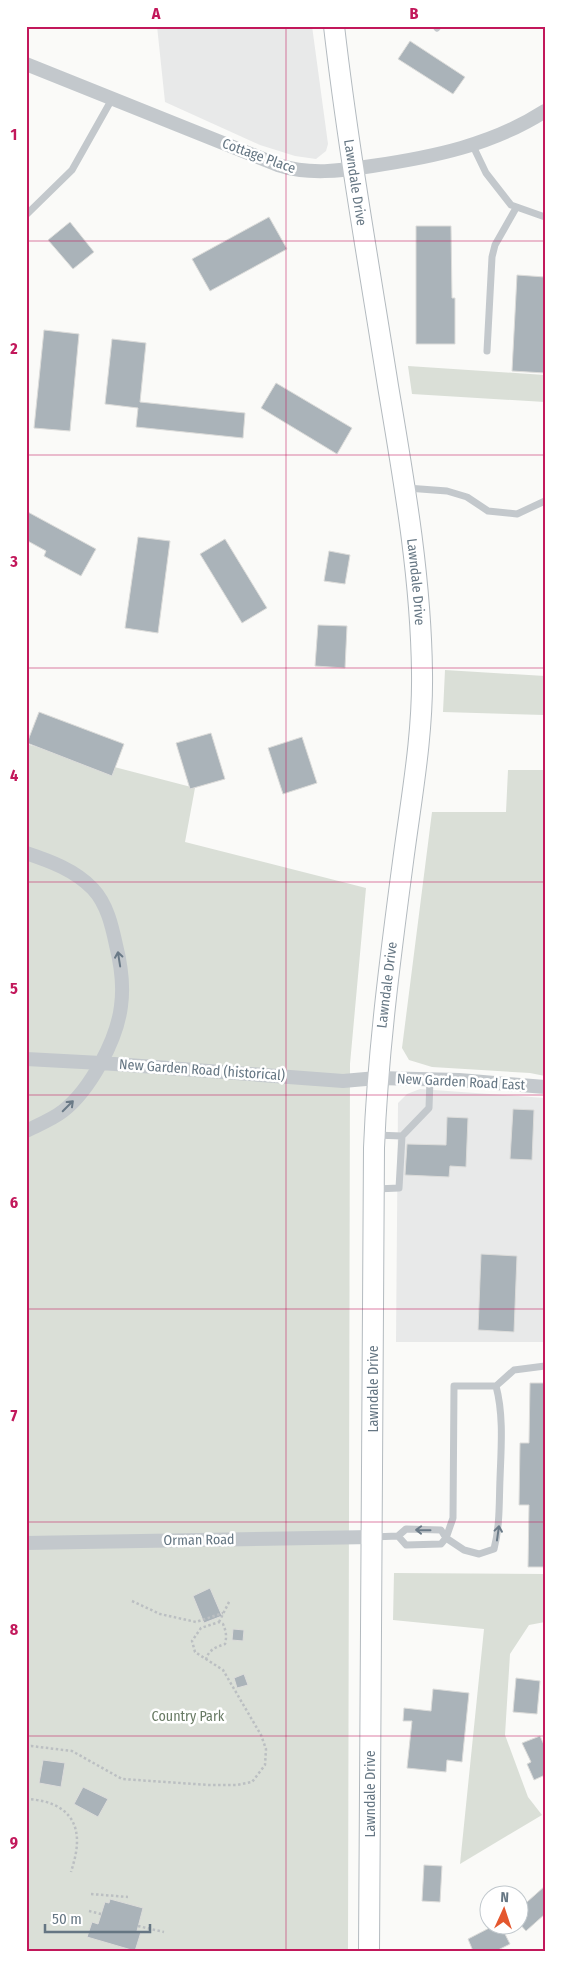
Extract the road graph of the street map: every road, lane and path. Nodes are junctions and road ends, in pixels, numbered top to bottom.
1 (334, 26) edge
2 (26, 64) edge
3 (112, 99) junction
4 (545, 111) edge
5 (472, 146) junction
6 (353, 169) junction
7 (516, 208) junction
8 (26, 215) edge
9 (545, 218) edge
10 (487, 351) dead end
11 (404, 488) junction
12 (545, 501) edge
13 (26, 853) edge
14 (26, 1059) edge
15 (101, 1063) junction
16 (377, 1078) junction
17 (430, 1079) junction
18 (545, 1087) edge
19 (26, 1131) edge
20 (375, 1135) junction
21 (402, 1136) junction
22 (374, 1189) junction
23 (545, 1366) edge
24 (496, 1386) junction
25 (398, 1536) junction
26 (372, 1537) junction
27 (446, 1538) junction
28 (26, 1543) edge
29 (230, 1600) dead end
30 (132, 1601) dead end
31 (223, 1613) junction
32 (219, 1622) junction
33 (206, 1660) junction
34 (26, 1747) edge
35 (26, 1800) edge
36 (72, 1872) dead end
37 (91, 1894) dead end
38 (128, 1897) dead end
39 (89, 1910) dead end
40 (101, 1914) dead end
41 (138, 1926) dead end
42 (164, 1932) dead end
43 (369, 1951) edge

1 - 6 main road, Lawndale Drive
2 - 3 street, Cottage Place
3 - 6 street, Cottage Place
3 - 8 lane
4 - 5 street, Cottage Place
5 - 6 street, Cottage Place
5 - 7 lane
6 - 11 main road, Lawndale Drive
7 - 9 lane
7 - 10 lane
11 - 12 lane
11 - 16 main road, Lawndale Drive
15 -> 13 street
14 - 15 street, New Garden Road (historical)
15 - 16 street, New Garden Road (historical)
19 -> 15 street
16 - 17 street, New Garden Road East
16 - 20 main road, Lawndale Drive
17 - 18 street, New Garden Road East
17 - 21 lane
20 - 21 lane
20 - 22 main road, Lawndale Drive
21 - 22 lane
22 - 26 main road, Lawndale Drive
23 - 24 lane
24 - 27 lane
27 -> 24 lane
25 - 26 lane
27 -> 25 lane
25 - 27 lane
26 - 28 street, Orman Road
26 - 43 main road, Lawndale Drive
29 - 31 path
30 - 31 path
31 - 32 path
32 - 33 path
32 - 33 path
33 - 34 path
35 - 36 path
37 - 38 path
39 - 40 path
41 - 42 path

